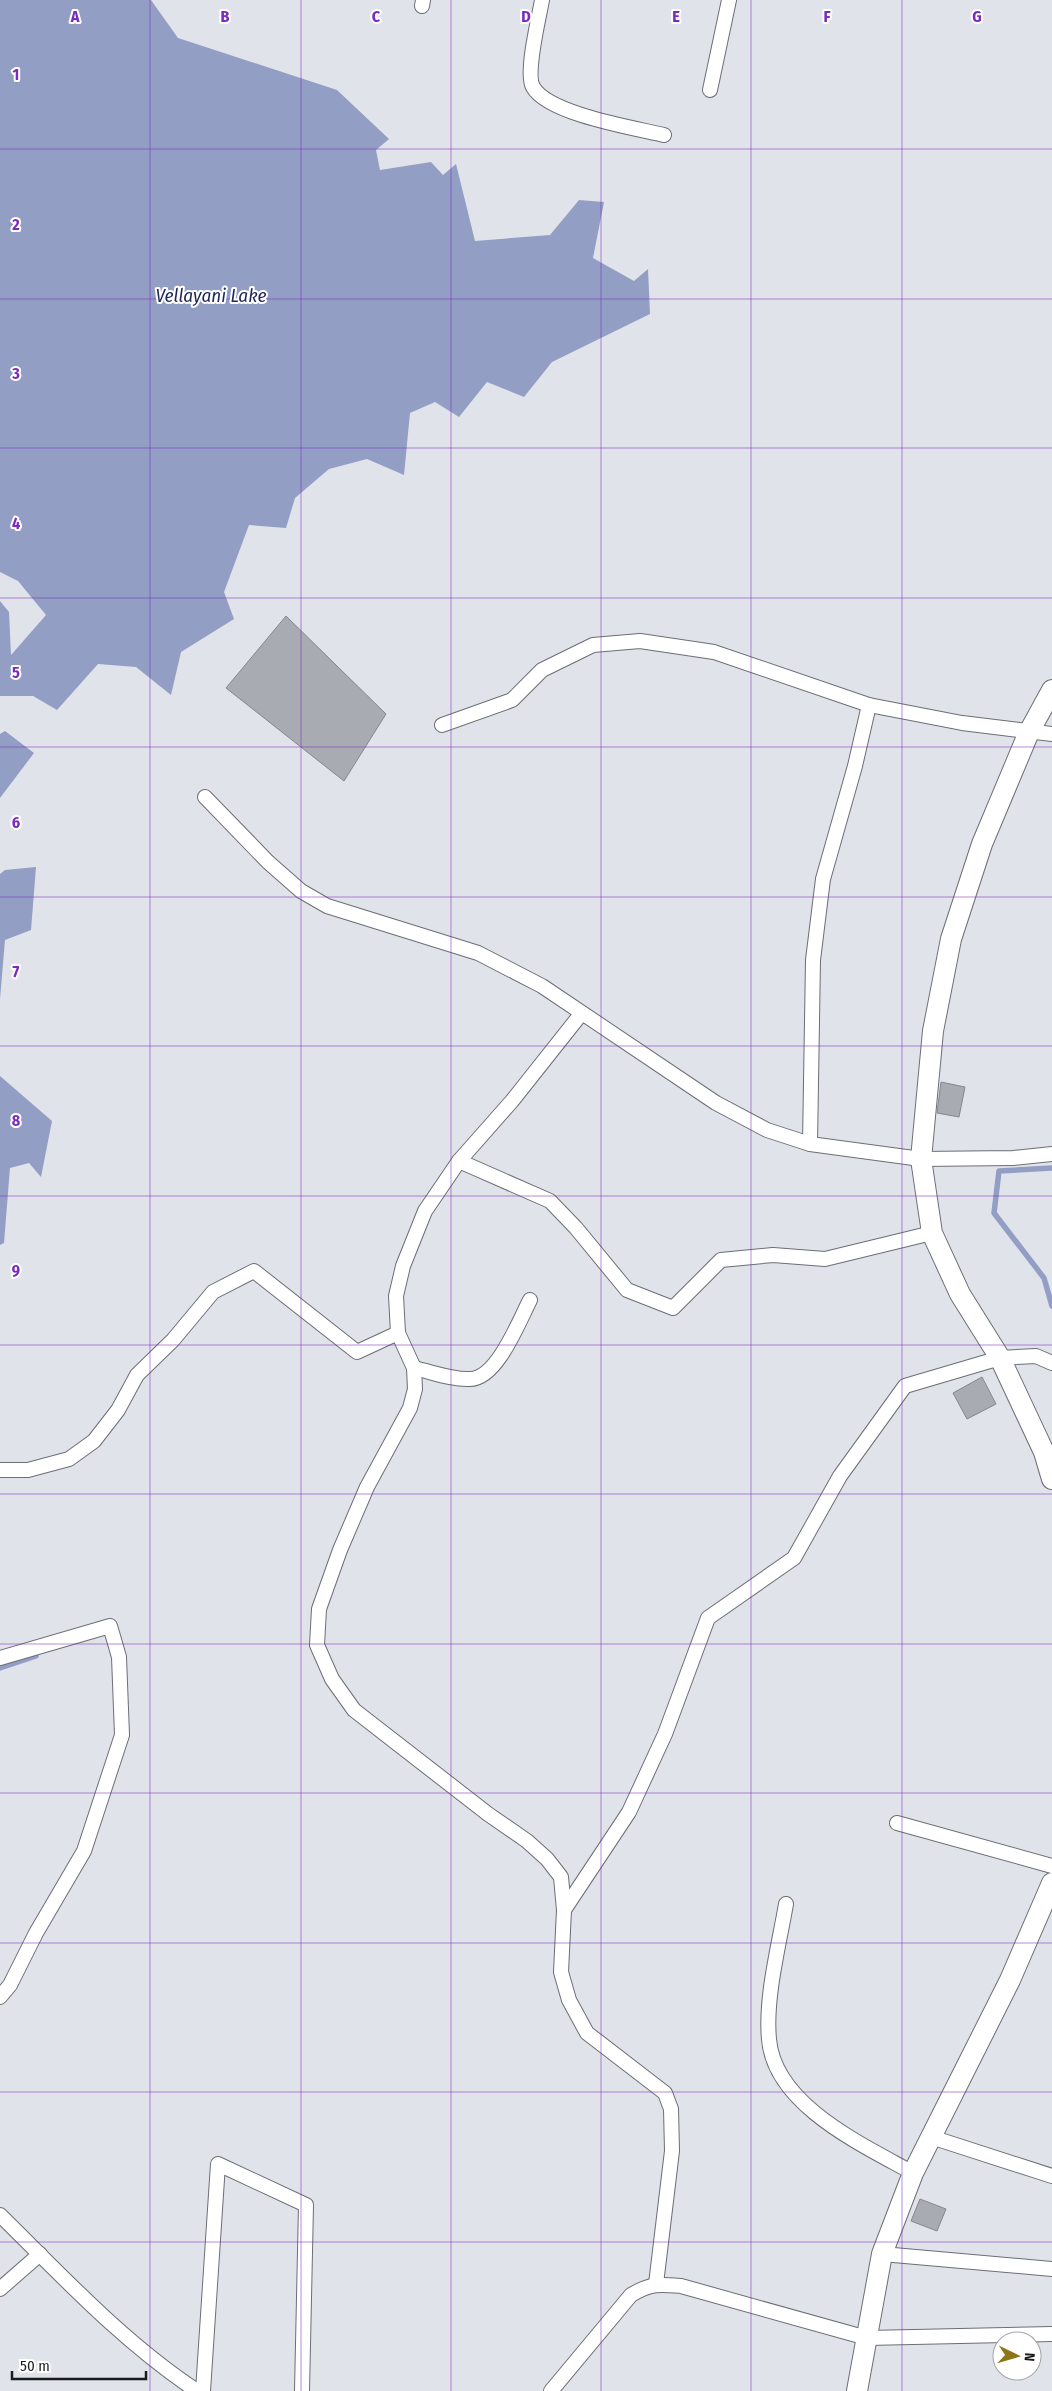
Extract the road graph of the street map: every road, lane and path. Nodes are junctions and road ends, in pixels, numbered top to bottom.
1 (542, 0) edge
2 (729, 0) edge
3 (710, 90) dead end
4 (664, 135) dead end
5 (1052, 690) edge
6 (869, 705) junction
7 (442, 725) dead end
8 (1029, 732) junction
9 (1052, 734) edge
10 (205, 797) dead end
11 (581, 1014) junction
12 (810, 1144) junction
13 (1052, 1154) edge
14 (921, 1159) junction
15 (459, 1161) junction
16 (932, 1233) junction
17 (530, 1300) dead end
18 (398, 1333) junction
19 (1000, 1358) junction
20 (1052, 1364) edge
21 (414, 1368) junction
22 (0, 1470) edge
23 (1052, 1479) edge
24 (0, 1658) edge
25 (897, 1823) dead end
26 (1052, 1866) edge
27 (1052, 1883) edge
28 (786, 1904) dead end
29 (564, 1910) junction
30 (0, 1997) edge
31 (932, 2137) junction
32 (913, 2173) junction
33 (1052, 2176) edge
34 (0, 2215) edge
35 (40, 2254) junction
36 (882, 2254) junction
37 (1052, 2269) edge
38 (656, 2284) junction
39 (0, 2289) edge
40 (1052, 2334) edge
41 (867, 2338) junction
42 (198, 2391) edge
43 (202, 2391) edge
44 (302, 2391) edge
45 (551, 2391) edge
46 (857, 2391) edge

1 - 4 street
2 - 3 street
5 - 8 street
6 - 7 street
6 - 8 street
6 - 12 street
8 - 9 street
8 - 14 street
10 - 11 street
11 - 12 street
11 - 15 street
12 - 14 street
13 - 14 street
14 - 16 street
15 - 16 street
15 - 18 street
16 - 19 street
17 - 21 street
18 - 21 street
18 - 22 street
19 - 20 street
19 - 23 street
19 - 29 street
21 - 29 street
24 - 30 street
25 - 26 street
27 - 31 street
28 - 32 street
29 - 38 street
31 - 32 street
31 - 33 street
32 - 36 street
34 - 35 street
35 - 39 street
35 - 42 street
36 - 37 street
36 - 41 street
38 - 41 street
38 - 45 street
40 - 41 street
41 - 46 street
43 - 44 street

